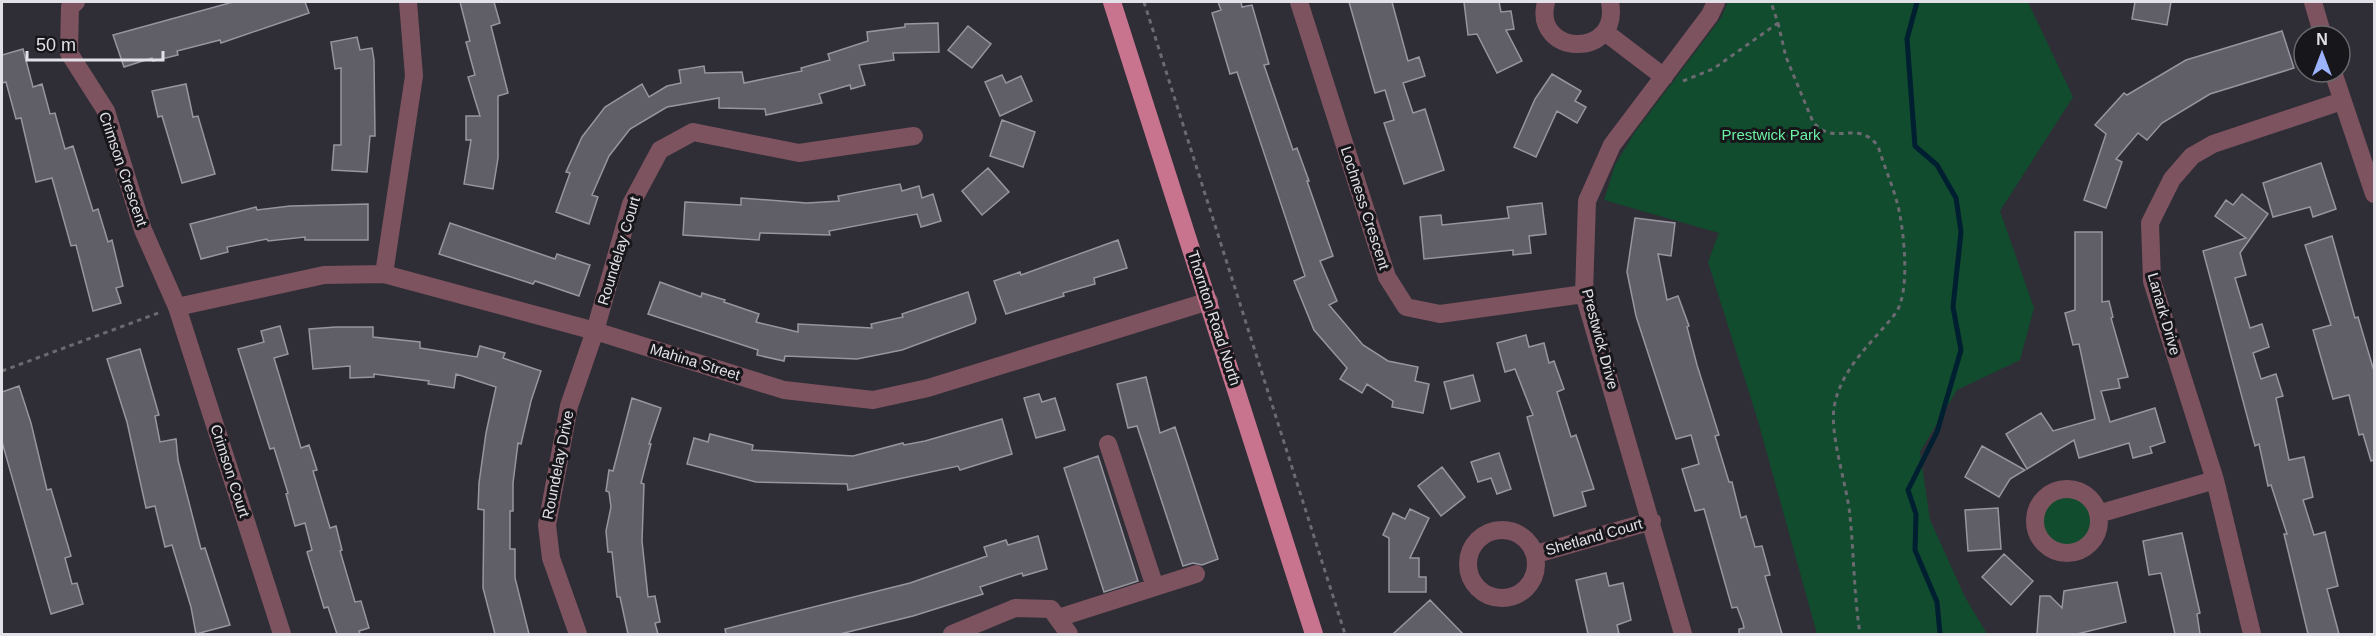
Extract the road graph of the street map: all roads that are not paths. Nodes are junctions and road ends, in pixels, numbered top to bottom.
1 (76, 2) edge
2 (408, 2) edge
3 (1112, 2) edge
4 (1299, 2) edge
5 (1546, 2) edge
6 (1610, 2) edge
7 (1716, 2) edge
8 (2313, 2) edge
9 (2319, 24) edge
10 (1605, 32) junction
11 (1664, 77) junction
12 (2337, 84) edge
13 (2342, 101) junction
14 (914, 136) dead end
15 (2374, 194) edge
16 (384, 274) junction
17 (1584, 294) junction
18 (1209, 301) junction
19 (177, 307) junction
20 (595, 331) junction
21 (1108, 444) dead end
22 (2215, 480) junction
23 (2098, 514) dead end
24 (1652, 520) junction
25 (1536, 554) dead end
26 (1196, 574) dead end
27 (1155, 587) junction
28 (1058, 618) junction
29 (282, 634) edge
30 (578, 634) edge
31 (952, 634) edge
32 (1069, 634) edge
33 (1314, 634) edge
34 (1683, 634) edge
35 (2252, 634) edge

1 - 19 street, Crimson Crescent
2 - 16 street
3 - 18 main road, Thornton Road North
4 - 17 street, Lochness Crescent
5 - 10 street
6 - 10 street
7 - 11 street, Prestwick Drive
8 - 9 street
10 - 11 street
11 - 17 street, Prestwick Drive
12 - 13 street
13 - 15 street
13 - 22 street, Lanark Drive
14 - 20 street, Roundelay Court
16 - 19 street, Mahina Street
16 - 20 street, Mahina Street
17 - 24 street, Prestwick Drive
18 - 20 street, Mahina Street
18 - 33 main road, Thornton Road North
19 - 29 street, Crimson Court
20 - 30 street, Roundelay Drive
21 - 27 street
22 - 23 street
22 - 35 street, Lanark Drive
24 - 25 street, Shetland Court
24 - 34 street, Prestwick Drive
26 - 27 street
27 - 28 street
28 - 31 street
28 - 32 street

